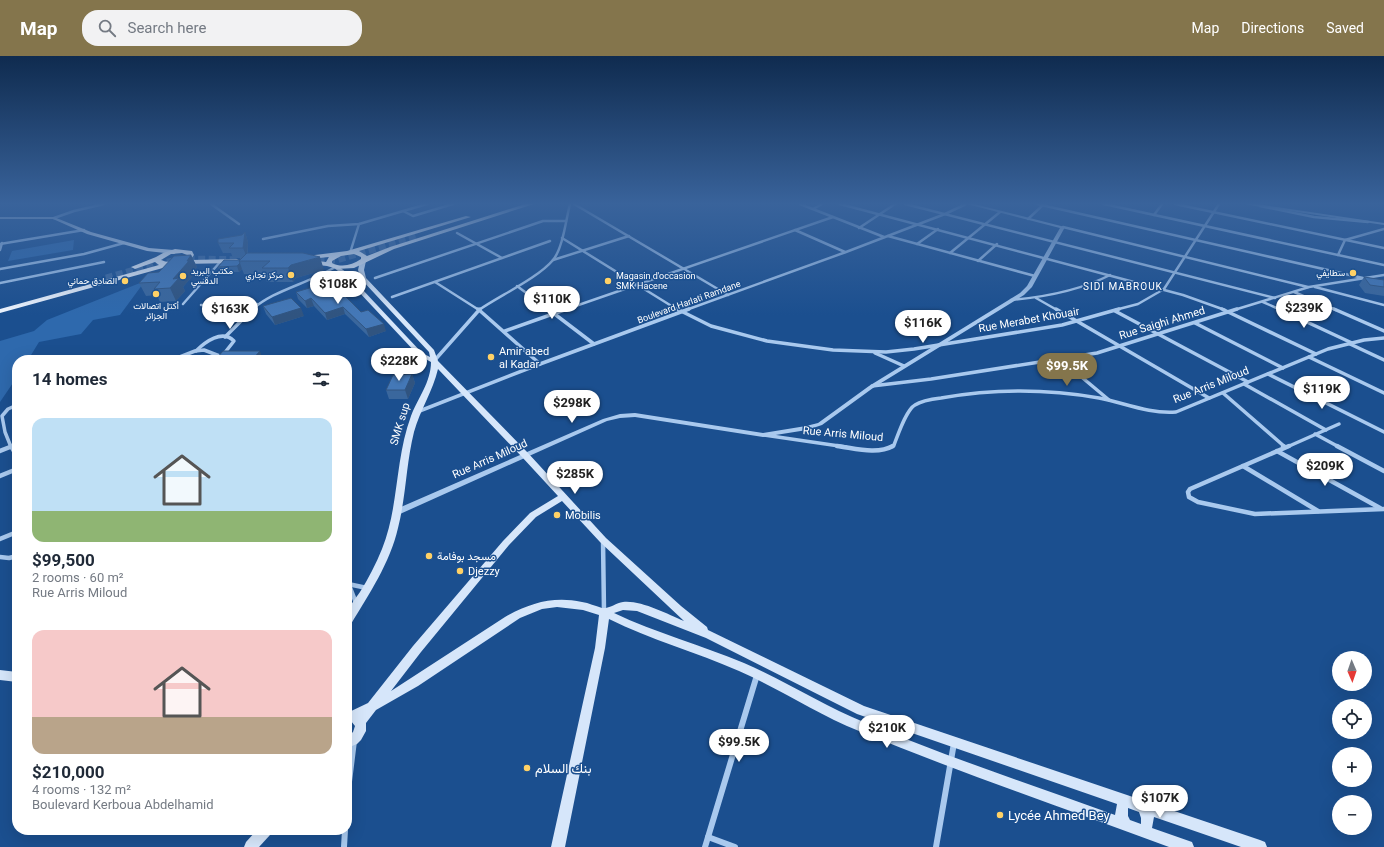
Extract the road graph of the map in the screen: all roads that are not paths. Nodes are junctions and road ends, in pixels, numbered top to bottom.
1 (19, 241) edge
2 (118, 241) edge
3 (354, 241) edge
4 (387, 241) edge
5 (414, 241) edge
6 (471, 241) edge
7 (481, 241) edge
8 (550, 241) dead end
9 (561, 241) edge
10 (567, 241) edge
11 (613, 241) edge
12 (636, 241) edge
13 (765, 241) edge
14 (821, 241) edge
15 (873, 241) edge
16 (905, 241) edge
17 (922, 241) edge
18 (964, 241) edge
19 (984, 241) edge
20 (1050, 241) edge
21 (1120, 241) edge
22 (1194, 241) edge
23 (1199, 241) edge
24 (1276, 241) edge
25 (1345, 241) edge
26 (1349, 241) edge
27 (1054, 242) junction
28 (124, 243) junction
29 (475, 243) junction
30 (1, 244) edge
31 (918, 244) junction
32 (996, 244) junction
33 (1384, 248) edge
34 (0, 250) edge
35 (149, 250) junction
36 (583, 251) junction
37 (174, 252) junction
38 (350, 252) junction
39 (846, 252) junction
40 (191, 253) junction
41 (339, 254) junction
42 (950, 254) junction
43 (1338, 255) junction
44 (1046, 257) junction
45 (1185, 257) junction
46 (158, 258) junction
47 (502, 258) junction
48 (364, 260) junction
49 (553, 260) junction
50 (221, 261) junction
51 (978, 261) junction
52 (104, 262) dead end
53 (176, 263) junction
54 (333, 266) junction
55 (1384, 266) edge
56 (0, 269) edge
57 (684, 269) junction
58 (1174, 272) junction
59 (1110, 275) junction
60 (1035, 276) junction
61 (1384, 276) edge
62 (106, 278) tunnel mouth
63 (375, 278) dead end
64 (1365, 278) junction
65 (435, 282) junction
66 (0, 284) edge
67 (638, 285) junction
68 (517, 286) junction
69 (1313, 286) junction
70 (1309, 287) junction
71 (1164, 289) junction
72 (1294, 292) junction
73 (728, 295) junction
74 (392, 297) dead end
75 (1036, 298) junction
76 (1276, 298) junction
77 (1011, 300) junction
78 (1262, 302) junction
79 (183, 304) dead end
80 (257, 304) junction
81 (201, 305) dead end
82 (1384, 305) edge
83 (0, 309) edge
84 (479, 310) junction
85 (1115, 311) junction
86 (681, 312) junction
87 (1229, 312) junction
88 (555, 314) junction
89 (1076, 322) junction
90 (1194, 323) junction
91 (505, 331) junction
92 (1384, 331) edge
93 (1158, 334) junction
94 (225, 337) junction
95 (1384, 338) edge
96 (594, 344) junction
97 (940, 344) junction
98 (1351, 344) junction
99 (1119, 346) junction
100 (196, 351) junction
101 (873, 352) junction
102 (1316, 354) junction
103 (185, 355) edge
104 (217, 355) edge
105 (222, 355) edge
106 (1310, 357) junction
107 (1060, 359) junction
108 (1384, 360) edge
109 (434, 361) junction
110 (540, 364) junction
111 (904, 366) junction
112 (1282, 368) junction
113 (1268, 374) junction
114 (1246, 383) junction
115 (871, 387) junction
116 (1223, 392) junction
117 (1384, 393) edge
118 (464, 394) junction
119 (1209, 398) junction
120 (1110, 401) junction
121 (12, 408) edge
122 (417, 412) junction
123 (1339, 424) dead end
124 (2, 430) edge
125 (1326, 430) junction
126 (1384, 432) edge
127 (1314, 434) junction
128 (763, 435) junction
129 (10, 447) junction
130 (1285, 447) junction
131 (12, 450) edge
132 (0, 451) edge
133 (1277, 451) junction
134 (525, 455) junction
135 (1243, 466) junction
136 (12, 471) edge
137 (1384, 471) edge
138 (0, 476) edge
139 (563, 497) junction
140 (1382, 509) edge
141 (1319, 511) junction
142 (397, 512) junction
143 (12, 534) edge
144 (0, 539) edge
145 (603, 540) junction
146 (0, 557) edge
147 (12, 557) edge
148 (352, 585) edge
149 (367, 588) junction
150 (352, 593) edge
151 (357, 605) junction
152 (604, 612) junction
153 (352, 613) edge
154 (710, 635) junction
155 (757, 674) junction
156 (0, 675) edge
157 (12, 676) edge
158 (373, 707) junction
159 (352, 716) edge
160 (352, 718) edge
161 (360, 722) junction
162 (352, 740) edge
163 (954, 742) junction
164 (951, 761) junction
165 (1125, 800) junction
166 (1143, 806) junction
167 (1126, 825) junction
168 (1144, 831) junction
169 (261, 835) edge
170 (345, 835) edge
171 (708, 837) junction
172 (251, 847) edge
173 (344, 847) edge
174 (558, 847) edge
175 (705, 847) edge
176 (735, 847) edge
177 (936, 847) edge
178 (1187, 847) edge
179 (1260, 847) edge

1 - 30 street
2 - 28 main road
3 - 38 street
4 - 38 main road
5 - 48 main road
6 - 29 street
7 - 29 street
8 - 47 street
9 - 49 street
10 - 36 street, Rue Merabet Khouair
11 - 36 street
12 - 57 street
13 - 57 street
14 - 39 street
15 - 39 street, Boulevard Harlati Ramdane
16 - 31 street
17 - 31 street
18 - 42 street
19 - 32 street
20 - 27 street
21 - 45 street
22 - 45 street
23 - 64 street
24 - 43 street
25 - 43 street
26 - 33 street
27 - 44 street
27 - 58 street
28 - 35 main road
28 - 56 street
29 - 47 street
29 - 63 street
30 - 34 street
31 - 42 street
32 - 44 street
32 - 51 street
35 - 37 main road
35 - 46 main road
36 - 49 street
36 - 67 street, Rue Merabet Khouair
37 - 40 main road
37 - 46 main road
38 - 41 main road
38 - 48 main road
39 - 73 street, Boulevard Harlati Ramdane
40 - 50 main road
40 - 53 main road
41 - 54 main road
41 - 54 main road
42 - 51 street
43 - 55 street
44 - 59 street
44 - 60 street
45 - 58 street
45 - 70 street
46 - 53 main road
46 - 83 main road
47 - 65 street
48 - 54 main road
48 - 109 main road
49 - 68 street
50 - 53 main road
50 - 79 street
51 - 60 street
52 - 66 street
53 - 83 main road
54 - 80 street
54 - 109 main road
57 - 67 street
57 - 73 street
58 - 71 street
58 - 76 street
59 - 71 street
59 - 75 street
60 - 77 street
61 - 64 street, Rue Saighi Ahmed
62 - 83 main road
64 - 69 street, Rue Saighi Ahmed
65 - 74 street
65 - 84 street
67 - 86 street, Rue Merabet Khouair
67 - 88 street
68 - 84 street
68 - 88 street
69 - 70 street, Rue Saighi Ahmed
69 - 82 street
70 - 72 street, Rue Saighi Ahmed
71 - 85 street, Rue Merabet Khouair
71 - 87 street
72 - 76 street, Rue Saighi Ahmed
72 - 92 street
73 - 86 street, Boulevard Harlati Ramdane
75 - 77 street
75 - 89 street
76 - 78 street, Rue Saighi Ahmed
77 - 97 street
78 - 87 street, Rue Saighi Ahmed
78 - 98 street
80 - 81 street
80 - 94 street
84 - 91 street
84 - 109 street
85 - 89 street, Rue Merabet Khouair
85 - 93 street
86 - 96 street, Boulevard Harlati Ramdane
86 - 101 street, Rue Merabet Khouair
87 - 90 street, Rue Saighi Ahmed
87 - 102 street
88 - 91 street
88 - 96 street
89 - 97 street, Rue Merabet Khouair
89 - 99 street
90 - 93 street, Rue Saighi Ahmed
90 - 112 street
91 - 110 street
93 - 99 street, Rue Saighi Ahmed
93 - 114 street
94 - 100 street
94 - 105 street
95 - 98 street, Rue Arris Miloud
96 - 110 street, Boulevard Harlati Ramdane
97 - 101 street, Rue Merabet Khouair
97 - 111 street
98 - 102 street, Rue Arris Miloud
98 - 108 street
99 - 107 street, Rue Saighi Ahmed
99 - 119 street
100 - 103 street
100 - 104 street
101 - 111 street
102 - 106 street, Rue Arris Miloud
106 - 112 street, Rue Arris Miloud
106 - 117 street
107 - 115 street, Rue Saighi Ahmed
107 - 120 street
109 - 118 main road
109 - 122 main road, SMK sup
110 - 118 street, Boulevard Harlati Ramdane
111 - 115 street
112 - 113 street, Rue Arris Miloud
113 - 114 street, Rue Arris Miloud
113 - 126 street
114 - 116 street, Rue Arris Miloud
114 - 125 street
115 - 128 street
116 - 119 street, Rue Arris Miloud
116 - 130 street
118 - 122 street, Boulevard Harlati Ramdane
118 - 134 main road
119 - 120 street, Rue Arris Miloud
120 - 128 street, Rue Arris Miloud
121 - 124 street
122 - 142 main road, SMK sup
123 - 125 street
124 - 129 street
125 - 127 street
127 - 130 street
127 - 137 street
128 - 134 street, Rue Arris Miloud
129 - 131 street
129 - 132 street
130 - 133 street
133 - 135 street
133 - 140 street
134 - 139 main road
134 - 142 street, Rue Arris Miloud
135 - 141 street
135 - 141 street
136 - 138 street
139 - 145 main road
139 - 158 main road
140 - 141 street
142 - 149 main road, SMK sup
143 - 144 street
145 - 152 street
145 - 154 main road
146 - 147 street
148 - 149 street
149 - 151 main road, SMK sup
150 - 151 street
151 - 153 main road, SMK sup
152 - 154 main road
152 - 155 main road
152 - 158 main road
152 - 174 main road
154 - 163 main road
155 - 164 main road
155 - 171 street
156 - 157 main road
158 - 159 main road
158 - 161 main road
160 - 161 main road
161 - 162 main road
163 - 164 street
163 - 165 main road
164 - 167 main road
164 - 177 street
165 - 166 main road
165 - 167 main road
166 - 168 main road
166 - 179 main road
167 - 168 main road
168 - 178 main road
169 - 172 main road
170 - 173 street
171 - 175 street
171 - 176 street

